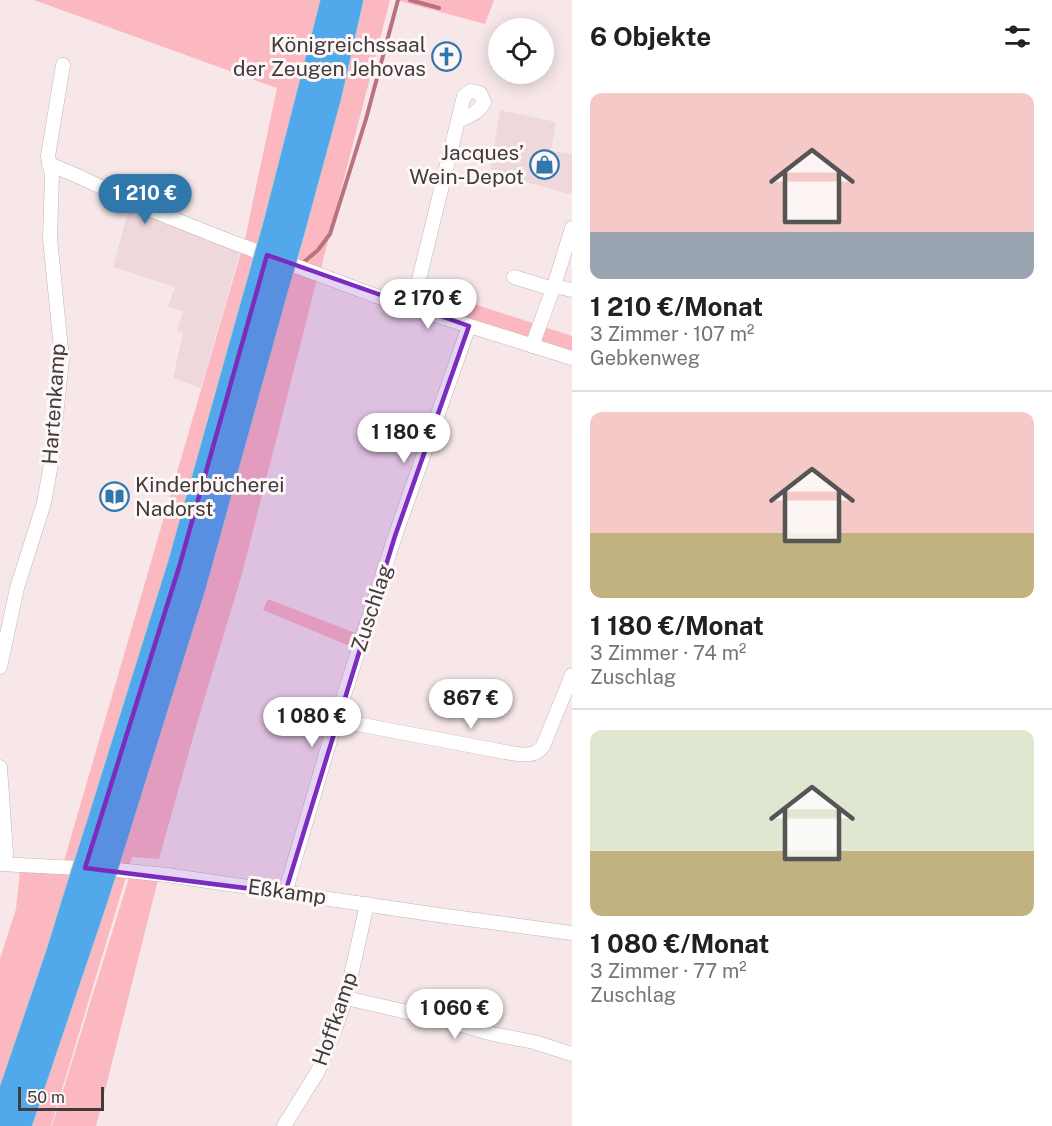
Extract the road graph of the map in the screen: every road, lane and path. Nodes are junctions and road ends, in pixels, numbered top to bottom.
1 (333, 0) edge
2 (351, 0) edge
3 (63, 65) dead end
4 (458, 121) dead end
5 (49, 164) junction
6 (283, 229) junction
7 (572, 229) edge
8 (514, 277) dead end
9 (553, 288) junction
10 (572, 290) edge
11 (412, 308) junction
12 (469, 326) junction
13 (532, 346) junction
14 (572, 358) edge
15 (0, 667) edge
16 (572, 675) edge
17 (336, 720) junction
18 (0, 767) edge
19 (2, 864) edge
20 (285, 893) junction
21 (84, 903) junction
22 (367, 904) junction
23 (572, 933) edge
24 (346, 998) junction
25 (572, 1054) edge
26 (0, 1124) edge
27 (19, 1126) edge
28 (284, 1126) edge

1 - 6 highway
2 - 6 highway
3 - 5 street, Hartenkamp
4 - 11 street
5 - 11 street
5 - 15 street, Hartenkamp
6 - 21 highway, bridge
7 - 9 street
8 - 9 street
9 - 10 street
9 - 13 street
11 - 12 street
12 - 13 street
12 - 17 street, Zuschlag
13 - 14 street
16 - 17 street
17 - 20 street, Zuschlag
18 - 19 street
19 - 20 street, Eßkamp
20 - 22 street, Eßkamp
21 - 26 highway
21 - 27 highway
22 - 23 street, Eßkamp
22 - 24 street, Hoffkamp
24 - 25 street
24 - 28 street, Hoffkamp

